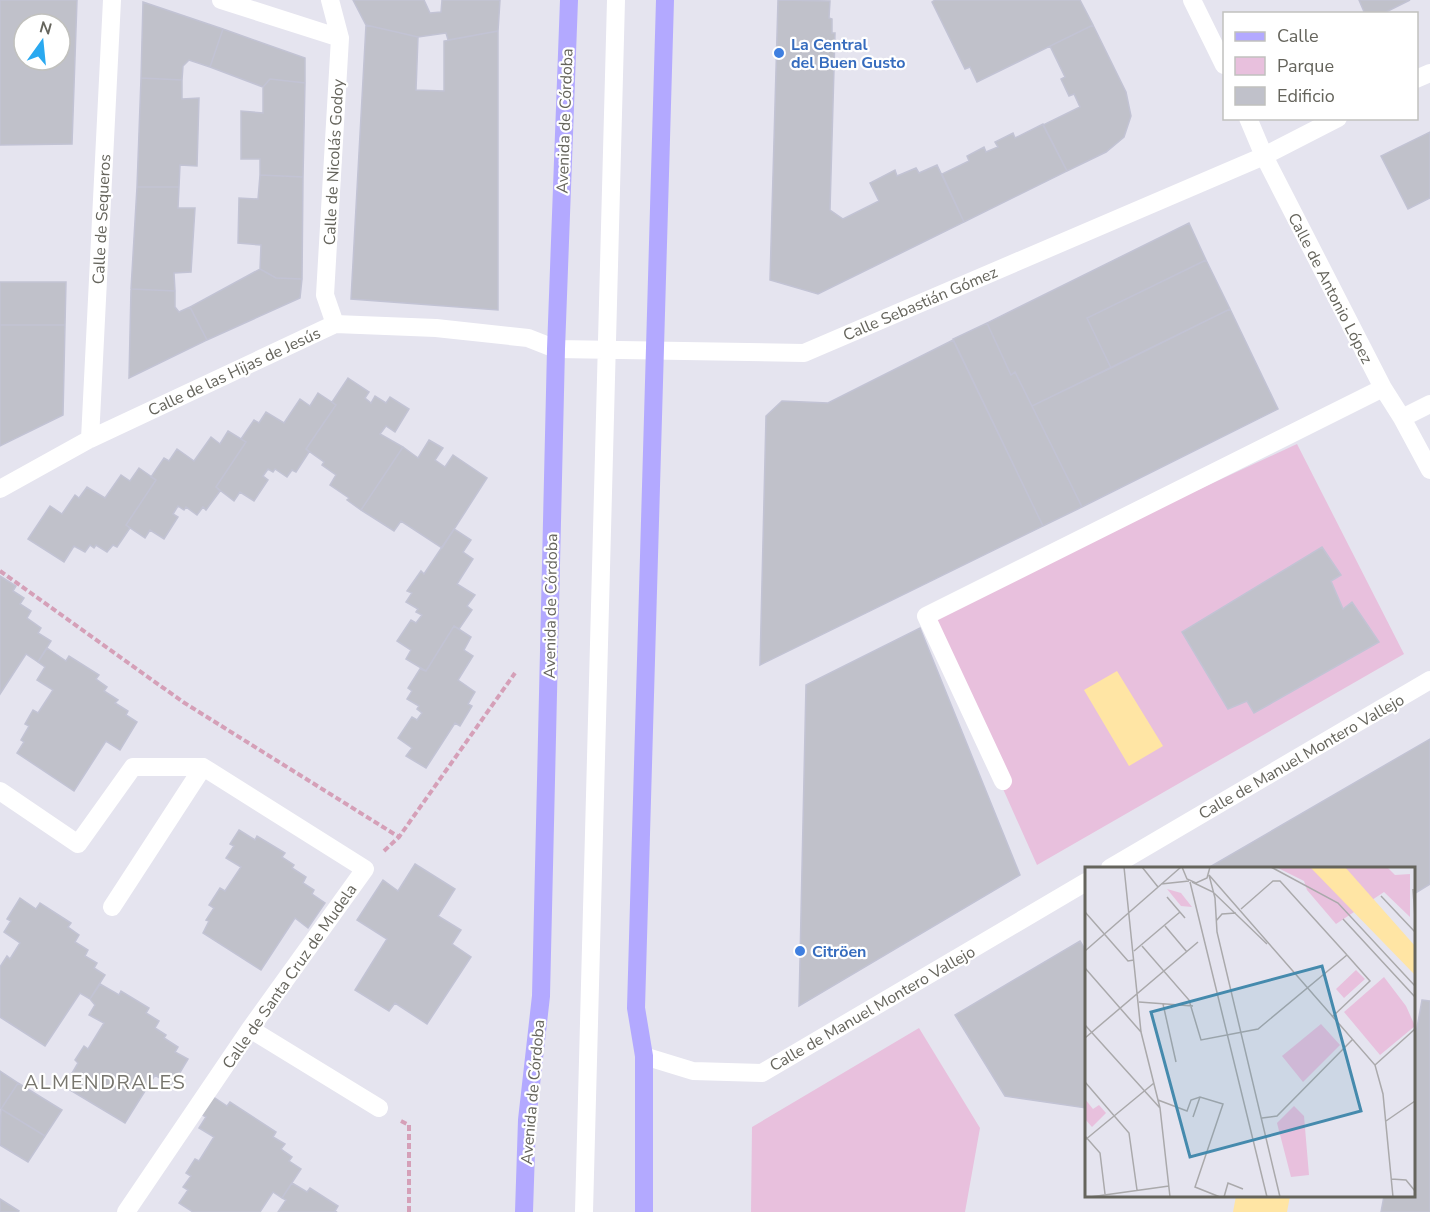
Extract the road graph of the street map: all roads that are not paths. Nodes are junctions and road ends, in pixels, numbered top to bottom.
1 (112, 0) edge
2 (221, 0) edge
3 (330, 0) edge
4 (569, 0) edge
5 (616, 0) edge
6 (665, 0) edge
7 (1192, 0) edge
8 (340, 38) junction
9 (1223, 63) edge
10 (1249, 120) edge
11 (1334, 120) edge
12 (1264, 156) junction
13 (335, 324) junction
14 (556, 349) junction
15 (607, 351) junction
16 (653, 351) junction
17 (1383, 388) junction
18 (1430, 404) edge
19 (1402, 418) junction
20 (90, 439) junction
21 (1430, 470) edge
22 (0, 489) edge
23 (1430, 680) edge
24 (203, 767) junction
25 (1003, 781) dead end
26 (0, 791) edge
27 (1112, 867) edge
28 (1085, 883) edge
29 (112, 907) dead end
30 (250, 1029) junction
31 (644, 1056) junction
32 (379, 1108) road end
33 (126, 1212) edge
34 (524, 1212) edge
35 (584, 1212) edge
36 (644, 1212) edge

1 - 20 street, Calle de Sequeros
2 - 8 street
3 - 8 street, Calle de Nicolás Godoy
4 - 14 main road, Avenida de Córdoba
5 - 15 street
6 - 16 main road
7 - 9 street
8 - 13 street, Calle de Nicolás Godoy
10 - 12 street, Calle de Antonio López
11 - 12 street
12 - 16 street, Calle Sebastián Gómez
12 - 17 street, Calle de Antonio López
13 - 14 street, Calle de las Hijas de Jesús
13 - 20 street, Calle de las Hijas de Jesús
14 - 15 street, Calle Sebastián Gómez
14 - 34 main road, Avenida de Córdoba
15 - 16 street, Calle Sebastián Gómez
15 - 35 street
16 - 31 main road
17 - 19 street, Calle de Antonio López
17 - 25 street
18 - 19 street
19 - 21 street, Calle de Antonio López
20 - 22 street, Calle de las Hijas de Jesús
23 - 27 street, Calle de Manuel Montero Vallejo
24 - 26 street
24 - 29 street
24 - 30 street, Calle de Santa Cruz de Mudela
28 - 31 street, Calle de Manuel Montero Vallejo
30 - 32 street
30 - 33 street, Calle de Santa Cruz de Mudela
31 - 36 main road

